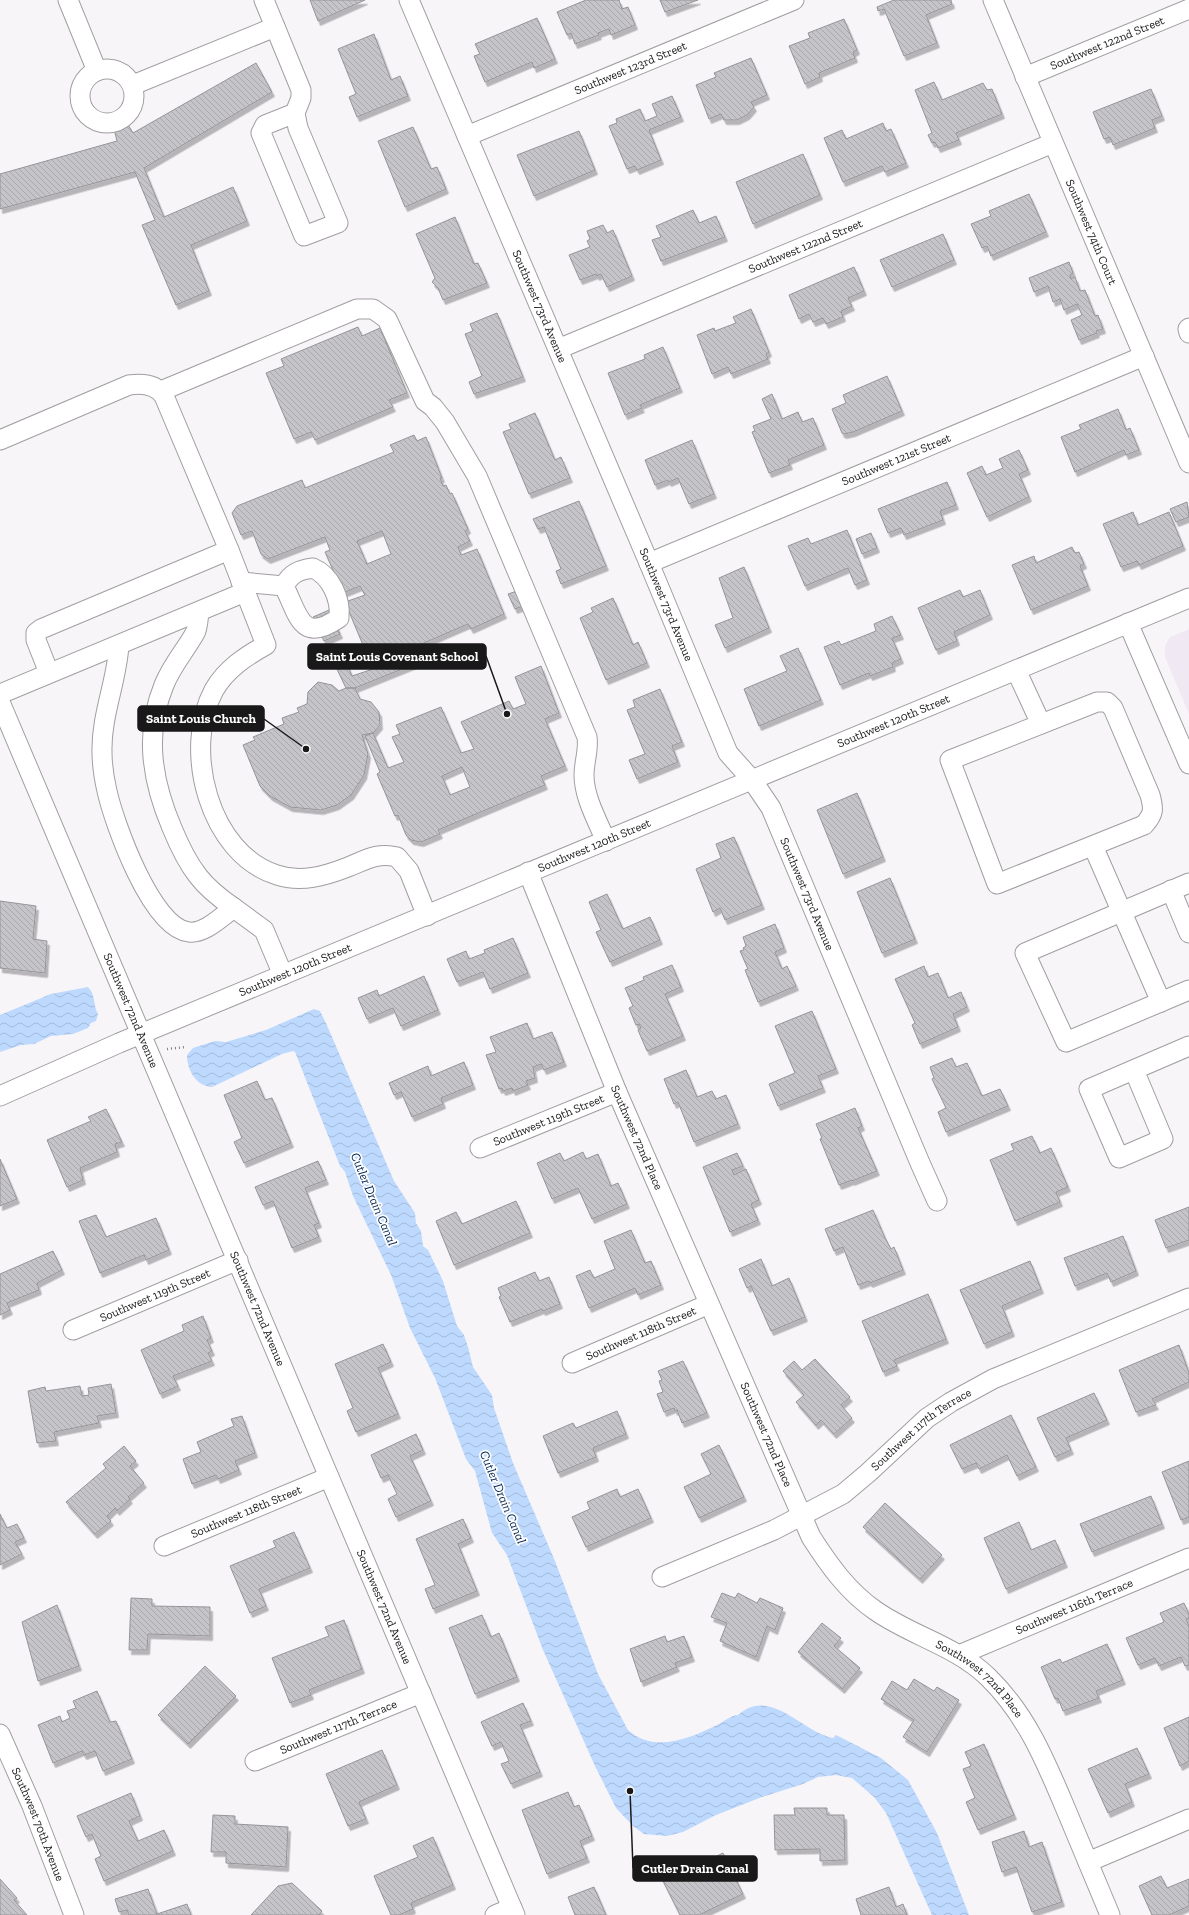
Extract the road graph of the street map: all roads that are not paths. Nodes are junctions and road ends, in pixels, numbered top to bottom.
1 (68, 0) edge
2 (264, 0) edge
3 (409, 0) edge
4 (794, 0) edge
5 (993, 0) edge
6 (1189, 9) edge
7 (275, 27) junction
8 (98, 71) junction
9 (1025, 78) junction
10 (133, 85) junction
11 (298, 106) junction
12 (467, 136) junction
13 (1053, 143) junction
14 (1189, 328) edge
15 (1189, 332) edge
16 (558, 349) junction
17 (1144, 356) junction
18 (161, 391) junction
19 (0, 440) edge
20 (1189, 463) edge
21 (229, 550) junction
22 (649, 562) junction
23 (284, 586) dead end
24 (243, 587) junction
25 (1189, 598) edge
26 (199, 612) junction
27 (1128, 623) junction
28 (119, 645) junction
29 (1016, 670) junction
30 (49, 673) junction
31 (0, 694) edge
32 (0, 702) edge
33 (1041, 724) junction
34 (1189, 764) edge
35 (752, 780) junction
36 (606, 841) junction
37 (1093, 846) junction
38 (528, 872) junction
39 (1189, 883) edge
40 (1171, 890) junction
41 (234, 908) junction
42 (1122, 912) junction
43 (427, 916) junction
44 (1189, 933) edge
45 (283, 975) junction
46 (1189, 990) edge
47 (1161, 1002) junction
48 (141, 1034) junction
49 (1187, 1053) edge
50 (1134, 1070) junction
51 (617, 1092) junction
52 (0, 1096) edge
53 (480, 1148) dead end
54 (937, 1201) dead end
55 (238, 1260) junction
56 (1189, 1298) edge
57 (709, 1304) junction
58 (72, 1330) dead end
59 (572, 1363) dead end
60 (329, 1477) junction
61 (802, 1517) junction
62 (164, 1546) dead end
63 (1189, 1558) edge
64 (662, 1578) dead end
65 (959, 1655) junction
66 (421, 1693) junction
67 (0, 1734) edge
68 (255, 1760) dead end
69 (1189, 1819) edge
70 (1088, 1862) junction
71 (514, 1911) edge
72 (74, 1915) edge
73 (495, 1915) edge
74 (1110, 1915) edge

1 - 8 street
2 - 7 street
3 - 12 street, Southwest 73rd Avenue
4 - 12 street, Southwest 123rd Street
5 - 9 street, Southwest 74th Court
6 - 9 street, Southwest 122nd Street
7 - 10 street
7 - 11 street
8 - 10 street
8 - 10 street
9 - 13 street, Southwest 74th Court
11 - 11 street
12 - 16 street, Southwest 73rd Avenue
13 - 16 street, Southwest 122nd Street
13 - 17 street, Southwest 74th Court
14 - 15 street
16 - 22 street, Southwest 73rd Avenue
17 - 20 street, Southwest 74th Court
17 - 22 street, Southwest 121st Street
18 - 19 street
18 - 21 street
18 - 36 street
21 - 24 street
21 - 30 street
22 - 35 street, Southwest 73rd Avenue
23 - 24 street
24 - 26 street
24 - 43 street
25 - 27 street, Southwest 120th Street
26 - 28 street
26 - 41 street
27 - 29 street, Southwest 120th Street
27 - 34 street
28 - 30 street
28 - 41 street
29 - 33 street
29 - 35 street, Southwest 120th Street
30 - 31 street
32 - 48 street, Southwest 72nd Avenue
33 - 37 street
33 - 37 street
35 - 36 street, Southwest 120th Street
35 - 54 street, Southwest 73rd Avenue
36 - 38 street, Southwest 120th Street
37 - 42 street
38 - 43 street, Southwest 120th Street
38 - 51 street, Southwest 72nd Place
39 - 40 street
40 - 42 street
40 - 44 street
41 - 45 street
42 - 47 street
42 - 47 street
43 - 45 street, Southwest 120th Street
45 - 48 street, Southwest 120th Street
46 - 47 street
48 - 52 street, Southwest 120th Street
48 - 55 street, Southwest 72nd Avenue
49 - 50 street
50 - 50 street
51 - 53 street, Southwest 119th Street
51 - 57 street, Southwest 72nd Place
55 - 58 street, Southwest 119th Street
55 - 60 street, Southwest 72nd Avenue
56 - 61 street, Southwest 117th Terrace
57 - 59 street, Southwest 118th Street
57 - 61 street, Southwest 72nd Place
60 - 62 street, Southwest 118th Street
60 - 66 street, Southwest 72nd Avenue
61 - 64 street, Southwest 117th Terrace
61 - 65 street, Southwest 72nd Place
63 - 65 street, Southwest 116th Terrace
65 - 70 street, Southwest 72nd Place
66 - 68 street, Southwest 117th Terrace
66 - 71 street, Southwest 72nd Avenue
67 - 72 street, Southwest 70th Avenue
69 - 70 street
70 - 74 street, Southwest 72nd Place
71 - 73 street

